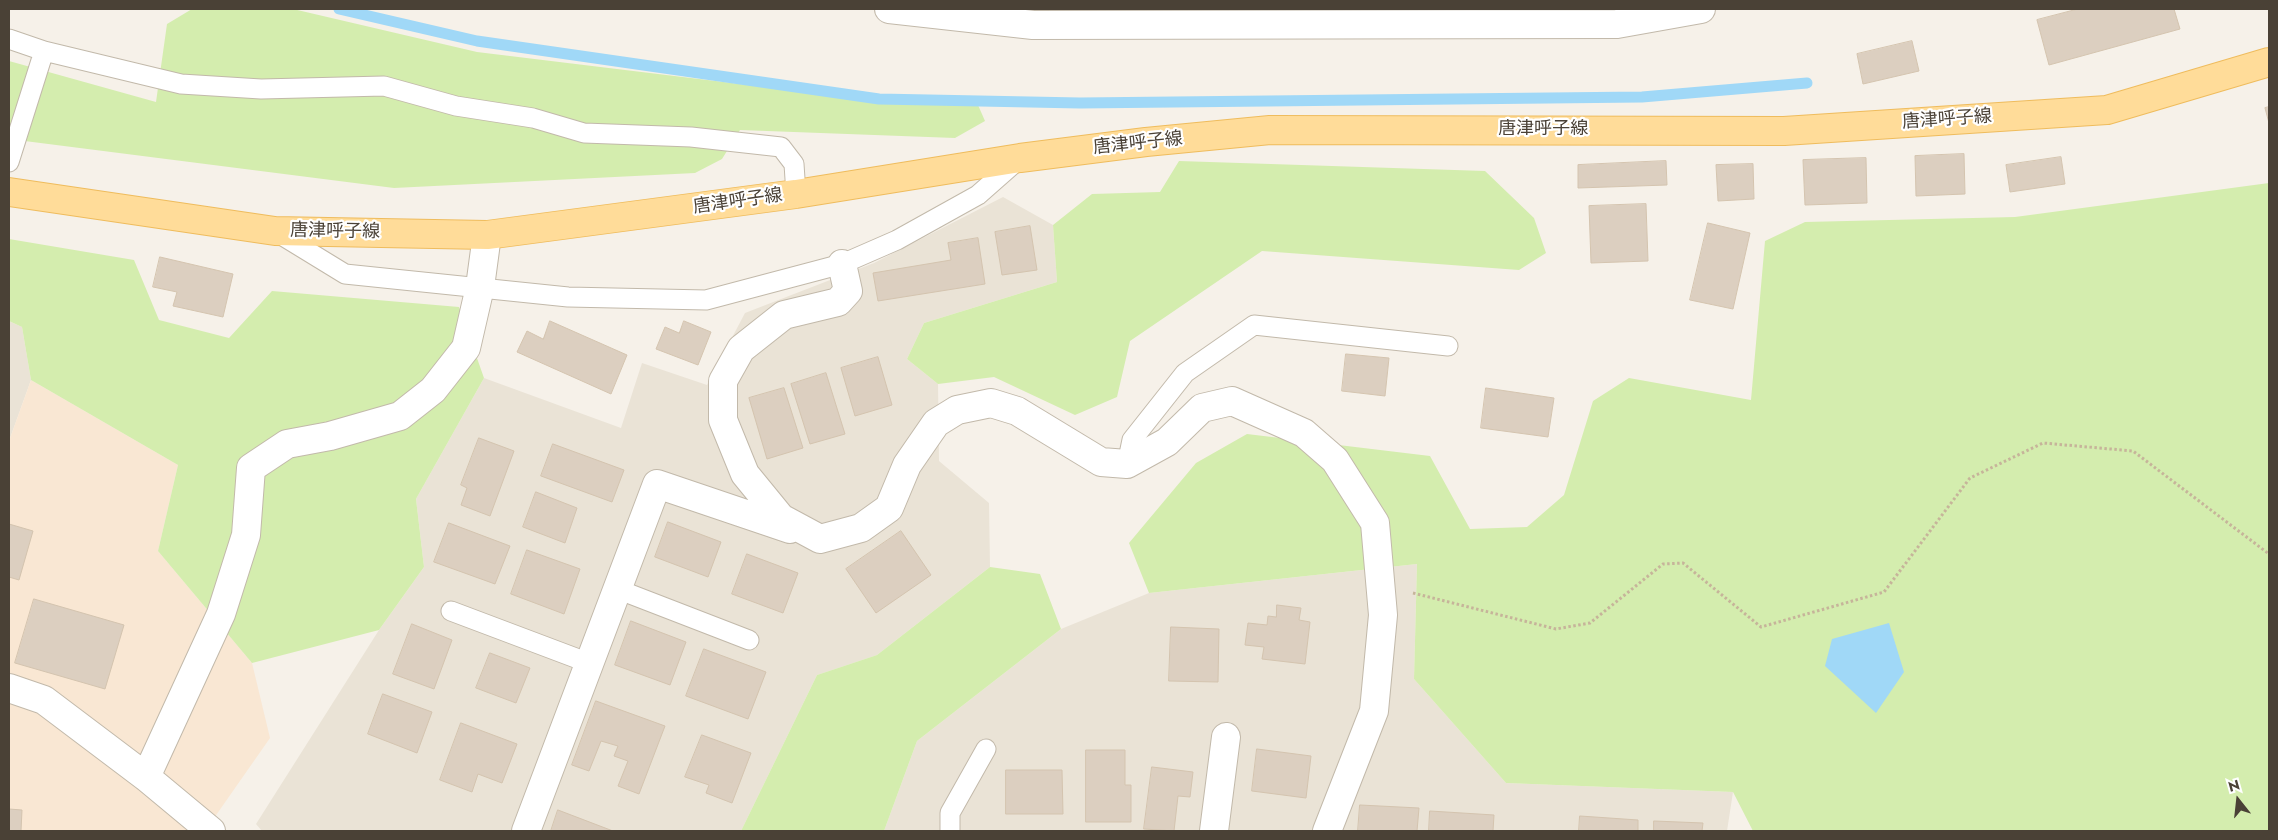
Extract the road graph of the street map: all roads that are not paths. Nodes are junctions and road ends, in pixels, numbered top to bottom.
1 (889, 9) edge
2 (1701, 9) edge
3 (1032, 17) edge
4 (9, 40) edge
5 (44, 51) junction
6 (2269, 62) edge
7 (1020, 158) junction
8 (9, 162) edge
9 (9, 192) edge
10 (796, 194) junction
11 (274, 231) junction
12 (487, 235) junction
13 (842, 264) junction
14 (480, 288) junction
15 (1448, 346) dead end
16 (1127, 464) junction
17 (820, 539) junction
18 (617, 589) junction
19 (451, 611) dead end
20 (749, 640) dead end
21 (589, 662) junction
22 (9, 688) edge
23 (1226, 737) dead end
24 (986, 749) dead end
25 (146, 777) junction
26 (211, 831) edge
27 (526, 831) edge
28 (950, 831) edge
29 (1214, 831) edge
30 (1327, 831) edge

1 - 3 street
2 - 3 street
4 - 5 lane
5 - 8 lane
5 - 10 lane
6 - 7 main road, 唐津呼子線
7 - 10 main road, 唐津呼子線
7 - 13 lane
9 - 11 main road, 唐津呼子線
10 - 12 main road, 唐津呼子線
11 - 12 main road, 唐津呼子線
11 - 14 lane
12 - 14 street
13 - 14 lane
13 - 17 street
14 - 25 street
15 - 16 lane
16 - 17 street
16 - 30 street
17 - 18 street
18 - 20 lane
18 - 21 street
19 - 21 lane
21 - 27 street
22 - 25 street
23 - 29 street
24 - 28 lane
25 - 26 street

